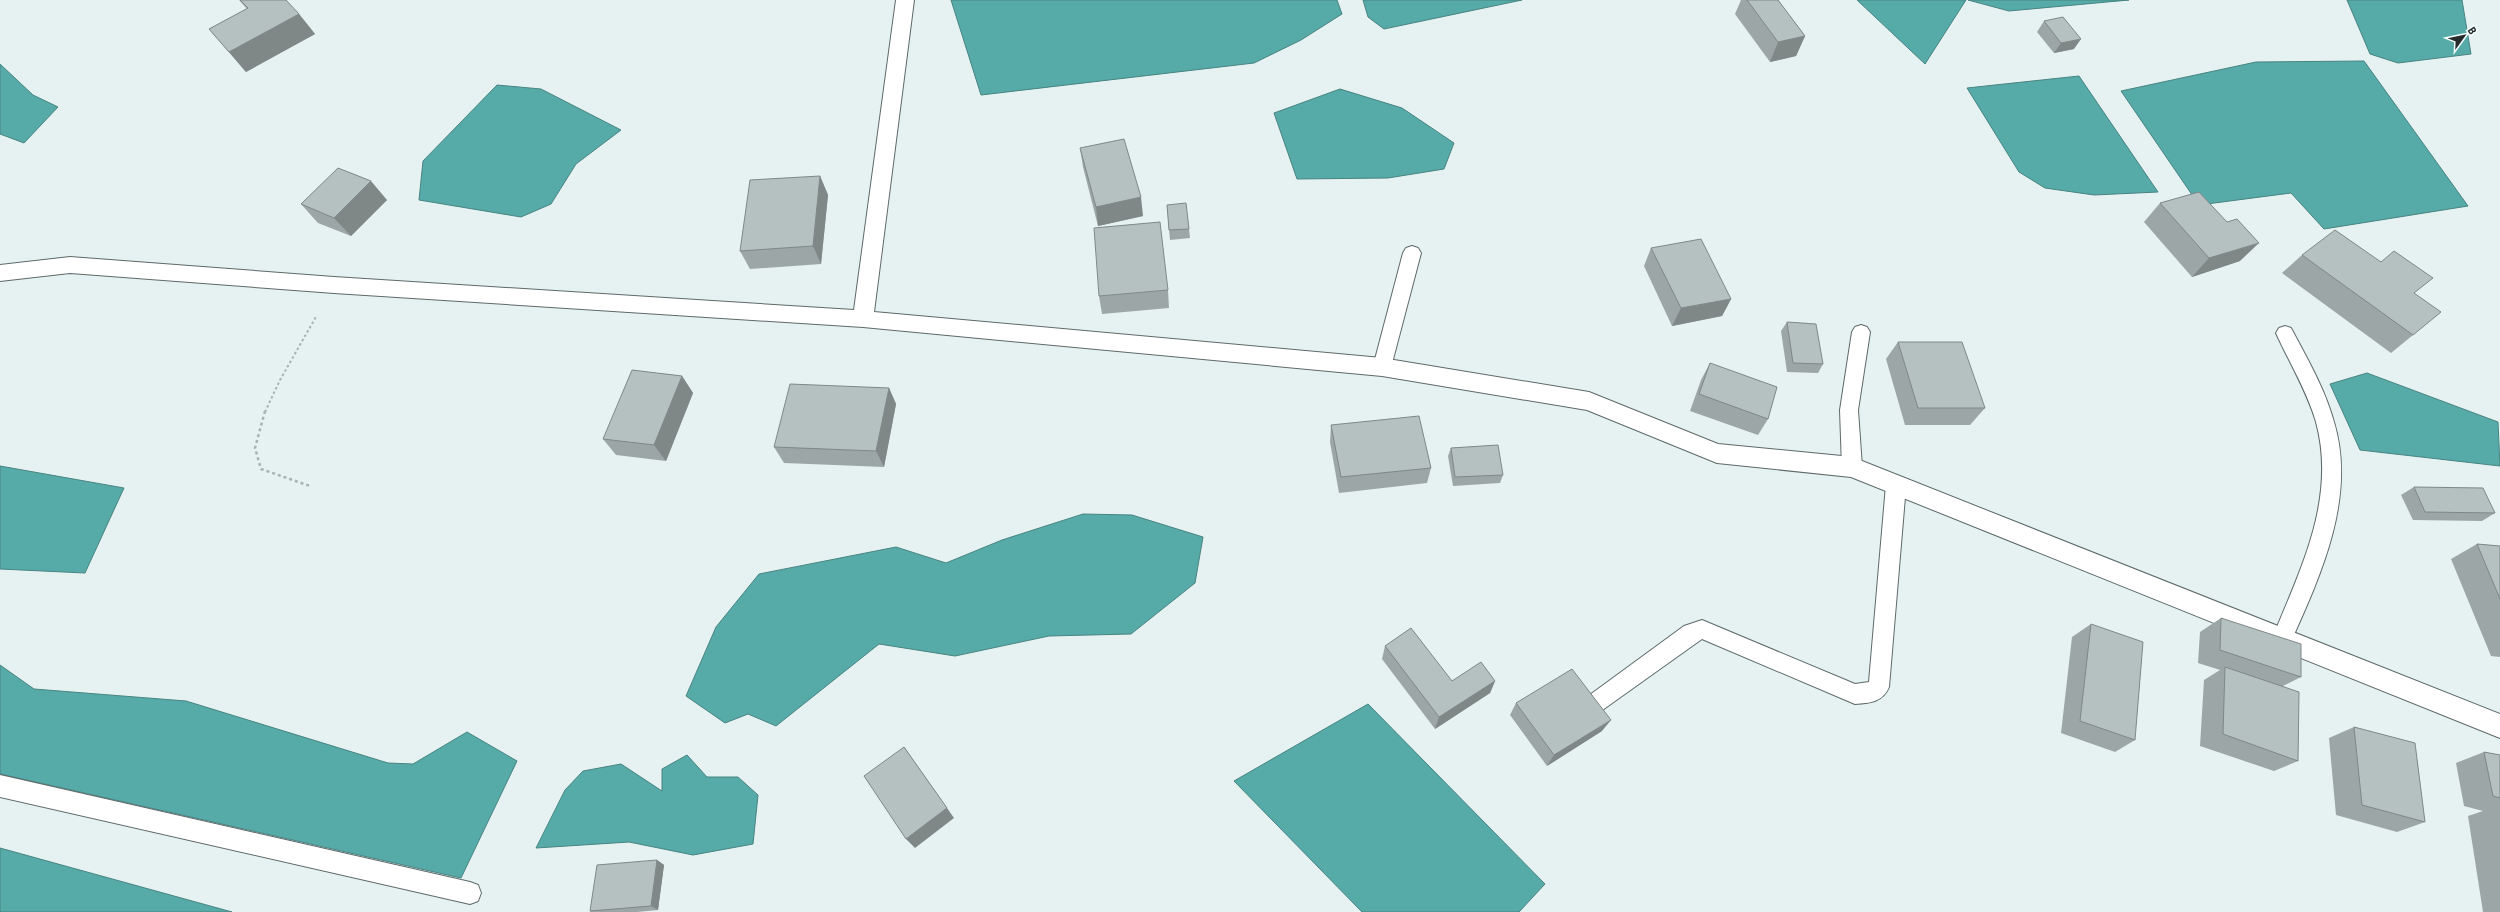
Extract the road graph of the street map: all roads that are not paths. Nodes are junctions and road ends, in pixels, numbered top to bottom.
1 (905, 0) edge
2 (1412, 253) dead end
3 (0, 273) edge
4 (863, 319) junction
5 (1861, 332) dead end
6 (2285, 333) dead end
7 (1382, 368) junction
8 (1852, 467) junction
9 (1896, 485) junction
10 (2282, 639) junction
11 (1594, 704) edge
12 (2500, 726) edge
13 (0, 786) edge
14 (470, 893) dead end

1 - 4 street
2 - 7 lane
3 - 4 street
4 - 7 street
5 - 8 lane
6 - 10 lane
7 - 8 street
8 - 9 street
9 - 10 street
9 - 11 lane
10 - 12 street
13 - 14 lane

